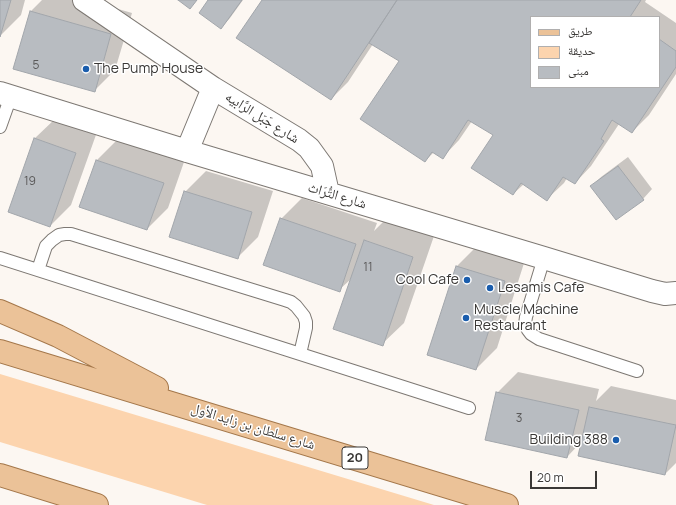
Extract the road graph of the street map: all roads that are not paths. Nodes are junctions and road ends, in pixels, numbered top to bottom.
1 (84, 0) edge
2 (213, 88) junction
3 (5, 95) edge
4 (0, 127) edge
5 (187, 151) junction
6 (328, 193) junction
7 (0, 258) edge
8 (544, 258) junction
9 (38, 270) junction
10 (676, 292) edge
11 (0, 310) edge
12 (0, 351) edge
13 (300, 354) junction
14 (637, 371) dead end
15 (469, 408) dead end
16 (203, 412) junction
17 (0, 475) edge
18 (97, 505) edge
19 (507, 505) edge

1 - 2 street, شارع جَبَل الرَّابيه
2 - 5 street, شارع جَبَل الرَّابيه
2 - 6 street, شارع جَبَل الرَّابيه
3 - 4 lane
3 - 5 street, شارع التُّرَاث
5 - 6 street, شارع التُّرَاث
6 - 8 street, شارع التُّرَاث
7 - 9 lane
8 - 10 street, شارع التُّرَاث
8 - 14 lane
9 - 13 lane
9 - 13 lane
11 - 16 main road
12 - 16 main road, شارع سلطان بن زايد الأول / 20
13 - 15 lane
16 - 19 main road, شارع سلطان بن زايد الأول / 20
17 - 18 main road

